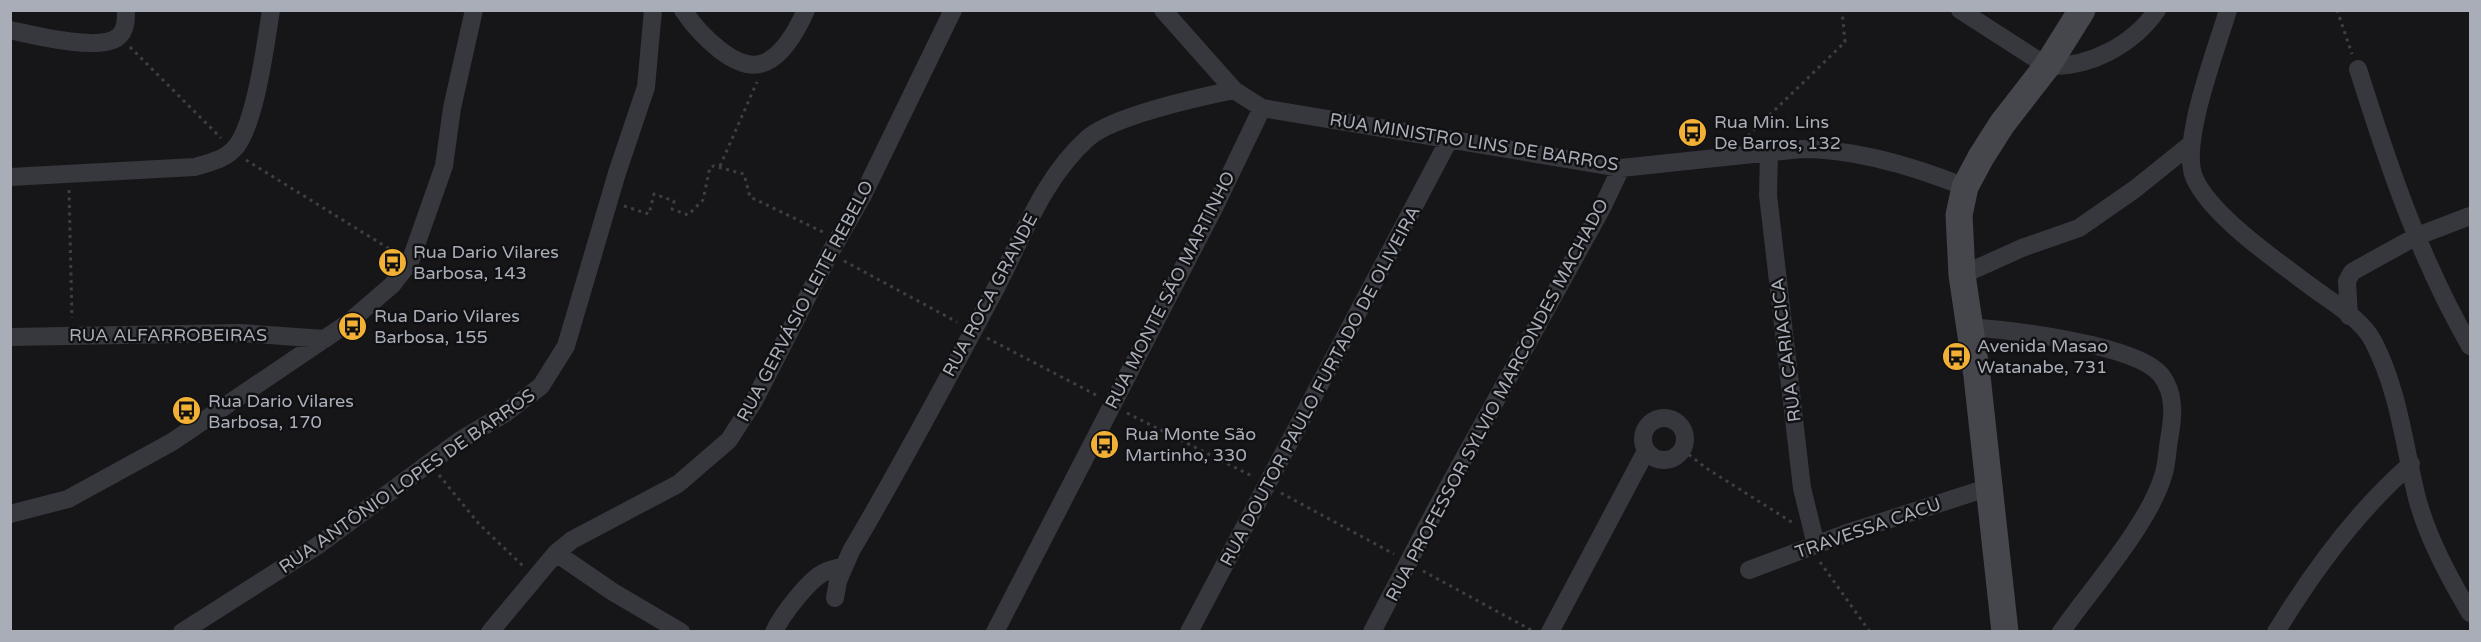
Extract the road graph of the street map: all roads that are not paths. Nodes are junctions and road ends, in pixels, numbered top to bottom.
1 (126, 10) edge
2 (271, 10) edge
3 (474, 10) edge
4 (653, 10) edge
5 (683, 10) edge
6 (806, 10) edge
7 (953, 10) edge
8 (1163, 10) edge
9 (1960, 10) edge
10 (2082, 10) edge
11 (2157, 10) edge
12 (2228, 10) edge
13 (10, 30) edge
14 (2046, 66) junction
15 (2358, 69) road end
16 (1234, 90) junction
17 (1262, 108) junction
18 (1449, 140) junction
19 (2191, 144) junction
20 (1769, 153) junction
21 (1621, 168) junction
22 (10, 177) edge
23 (1965, 187) junction
24 (2470, 216) edge
25 (2415, 237) junction
26 (1962, 275) junction
27 (2349, 316) junction
28 (1969, 327) junction
29 (10, 337) edge
30 (325, 339) junction
31 (2470, 346) edge
32 (1646, 451) junction
33 (2411, 464) junction
34 (1987, 488) junction
35 (10, 514) edge
36 (1813, 537) junction
37 (556, 553) junction
38 (844, 566) junction
39 (1749, 570) dead end
40 (835, 598) dead end
41 (2470, 613) edge
42 (182, 632) edge
43 (490, 632) edge
44 (681, 632) edge
45 (774, 632) edge
46 (995, 632) edge
47 (1189, 632) edge
48 (1372, 632) edge
49 (1550, 632) edge
50 (2005, 632) edge
51 (2061, 632) edge
52 (2276, 632) edge

1 - 13 street
2 - 22 street
3 - 30 street
4 - 42 street, RUA ANTÔNIO LOPES DE BARROS
5 - 6 street
7 - 37 street, RUA GERVÁSIO LEITE REBELO
8 - 16 street, RUA MINISTRO LINS DE BARROS
9 - 14 street
10 - 14 street
11 - 14 street
12 - 19 street
14 - 23 street
15 - 25 street
16 - 17 street, RUA MINISTRO LINS DE BARROS
16 - 38 street, RUA ROCA GRANDE
17 - 18 street, RUA MINISTRO LINS DE BARROS
17 - 46 street, RUA MONTE SÃO MARTINHO
18 - 21 street, RUA MINISTRO LINS DE BARROS
18 - 47 street, RUA DOUTOR PAULO FURTADO DE OLIVEIRA
19 - 26 street
19 - 27 street
20 - 21 street, RUA MINISTRO LINS DE BARROS
20 - 23 street, RUA MINISTRO LINS DE BARROS
20 - 36 street, RUA CARIACICA
21 - 48 street, RUA PROFESSOR SYLVIO MARCONDES MACHADO
23 - 26 street
24 - 25 street
25 - 27 street
25 - 31 street
26 - 28 street
27 - 33 street
28 - 34 street
28 - 51 street
29 - 30 street, RUA ALFARROBEIRAS
30 - 35 street
32 - 32 street
32 - 49 street
33 - 41 street
33 - 52 street
34 - 36 street, TRAVESSA CACU
34 - 50 street
36 - 39 street, TRAVESSA CACU
37 - 43 street, RUA GERVÁSIO LEITE REBELO
37 - 44 street
38 - 40 street, RUA ROCA GRANDE
38 - 45 street

